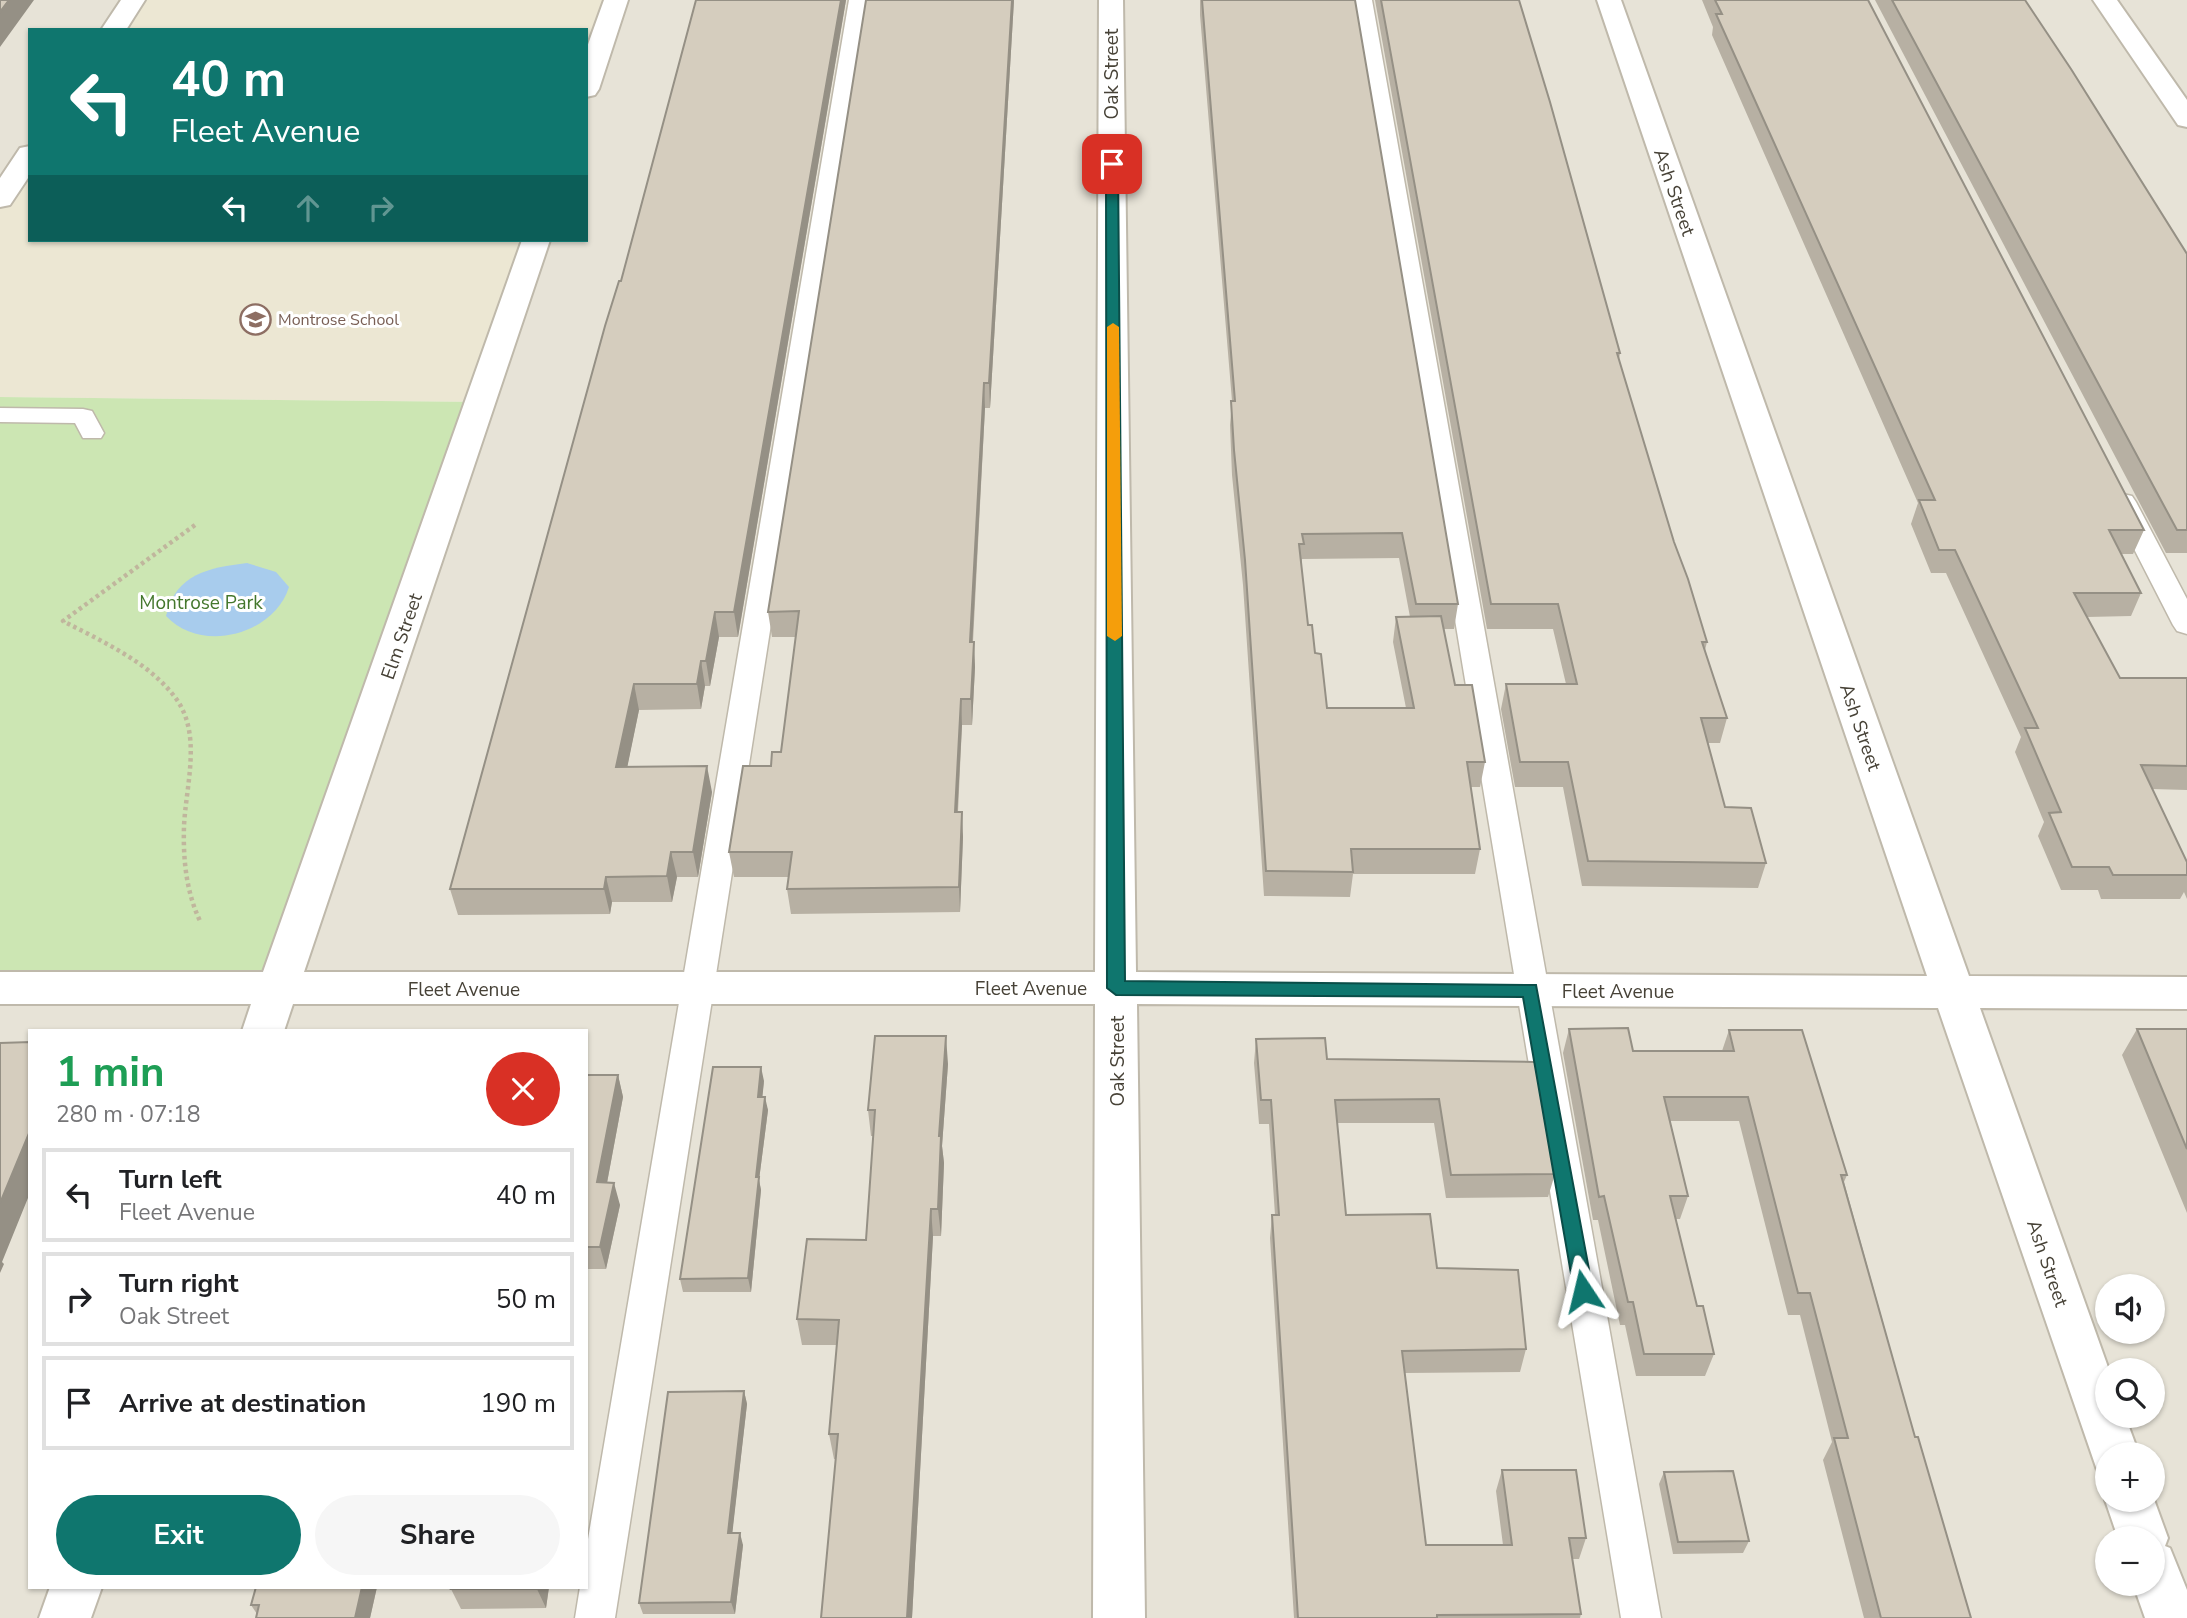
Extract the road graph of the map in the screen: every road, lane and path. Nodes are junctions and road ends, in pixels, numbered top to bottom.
1 (133, 0) edge
2 (616, 0) edge
3 (859, 0) edge
4 (1111, 0) edge
5 (1362, 0) edge
6 (1609, 0) edge
7 (2105, 0) edge
8 (114, 28) edge
9 (588, 83) edge
10 (2187, 119) edge
11 (28, 157) edge
12 (0, 199) edge
13 (535, 242) edge
14 (0, 415) edge
15 (92, 433) dead end
16 (2110, 478) edge
17 (195, 525) dead end
18 (2187, 625) edge
19 (201, 921) dead end
20 (0, 988) edge
21 (1116, 988) junction
22 (279, 989) junction
23 (699, 989) junction
24 (1530, 990) junction
25 (1954, 992) junction
26 (2187, 993) edge
27 (264, 1029) edge
28 (2110, 1442) edge
29 (75, 1589) edge
30 (2163, 1596) edge
31 (65, 1618) edge
32 (595, 1618) edge
33 (1119, 1618) edge
34 (1641, 1618) edge
35 (2171, 1618) edge

1 - 8 street
2 - 9 street
3 - 23 lane
4 - 21 street, Oak Street
5 - 24 lane
6 - 25 street, Ash Street
7 - 10 street
11 - 12 street
13 - 22 street, Elm Street
14 - 15 lane
16 - 18 lane
17 - 19 path
20 - 22 street, Fleet Avenue
21 - 23 street, Fleet Avenue
21 - 24 street, Fleet Avenue
21 - 33 street, Oak Street
22 - 23 street, Fleet Avenue
22 - 27 street, Elm Street
23 - 32 lane
24 - 25 street, Fleet Avenue
24 - 34 lane
25 - 26 street, Fleet Avenue
25 - 28 street, Ash Street
29 - 31 street
30 - 35 street

